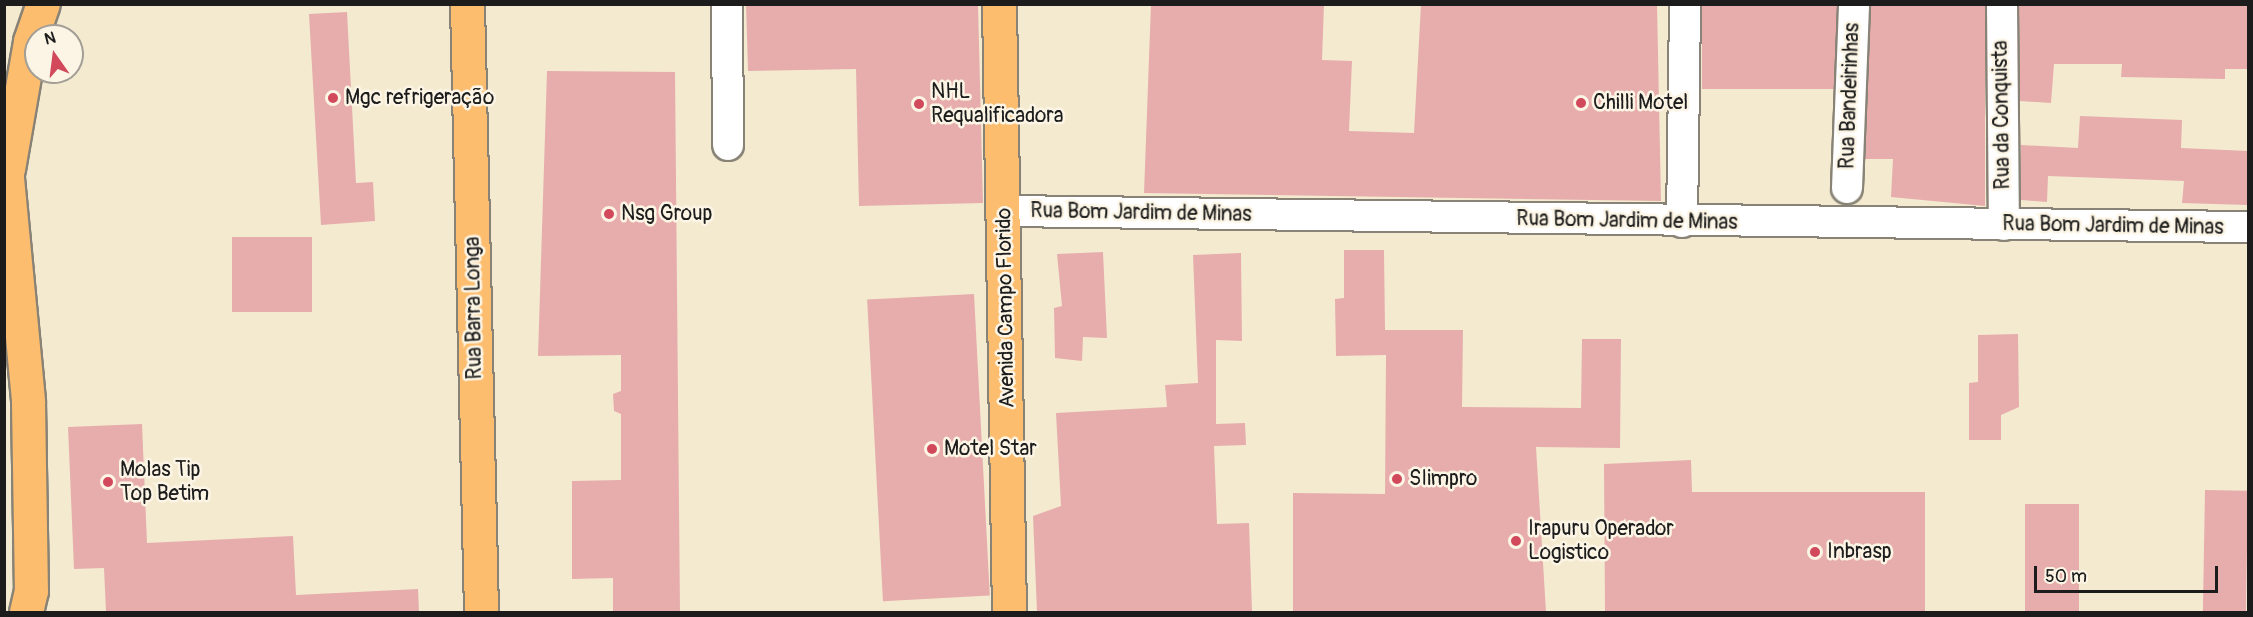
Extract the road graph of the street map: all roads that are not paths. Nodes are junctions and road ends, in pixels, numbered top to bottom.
1 (43, 4) edge
2 (467, 4) edge
3 (727, 4) edge
4 (999, 4) edge
5 (1685, 4) edge
6 (1854, 4) edge
7 (2002, 4) edge
8 (728, 145) dead end
9 (6, 158) edge
10 (1847, 188) dead end
11 (1005, 211) junction
12 (1682, 222) junction
13 (2004, 225) junction
14 (2248, 227) edge
15 (31, 605) edge
16 (481, 612) edge
17 (1009, 612) edge

1 - 9 main road
2 - 16 main road, Rua Barra Longa
3 - 8 street
4 - 11 main road, Avenida Campo Florido
5 - 12 street
6 - 10 street, Rua Bandeirinhas
7 - 13 street, Rua da Conquista
9 - 15 main road
11 - 12 street, Rua Bom Jardim de Minas
11 - 17 main road, Avenida Campo Florido
12 - 13 street, Rua Bom Jardim de Minas
13 - 14 street, Rua Bom Jardim de Minas

